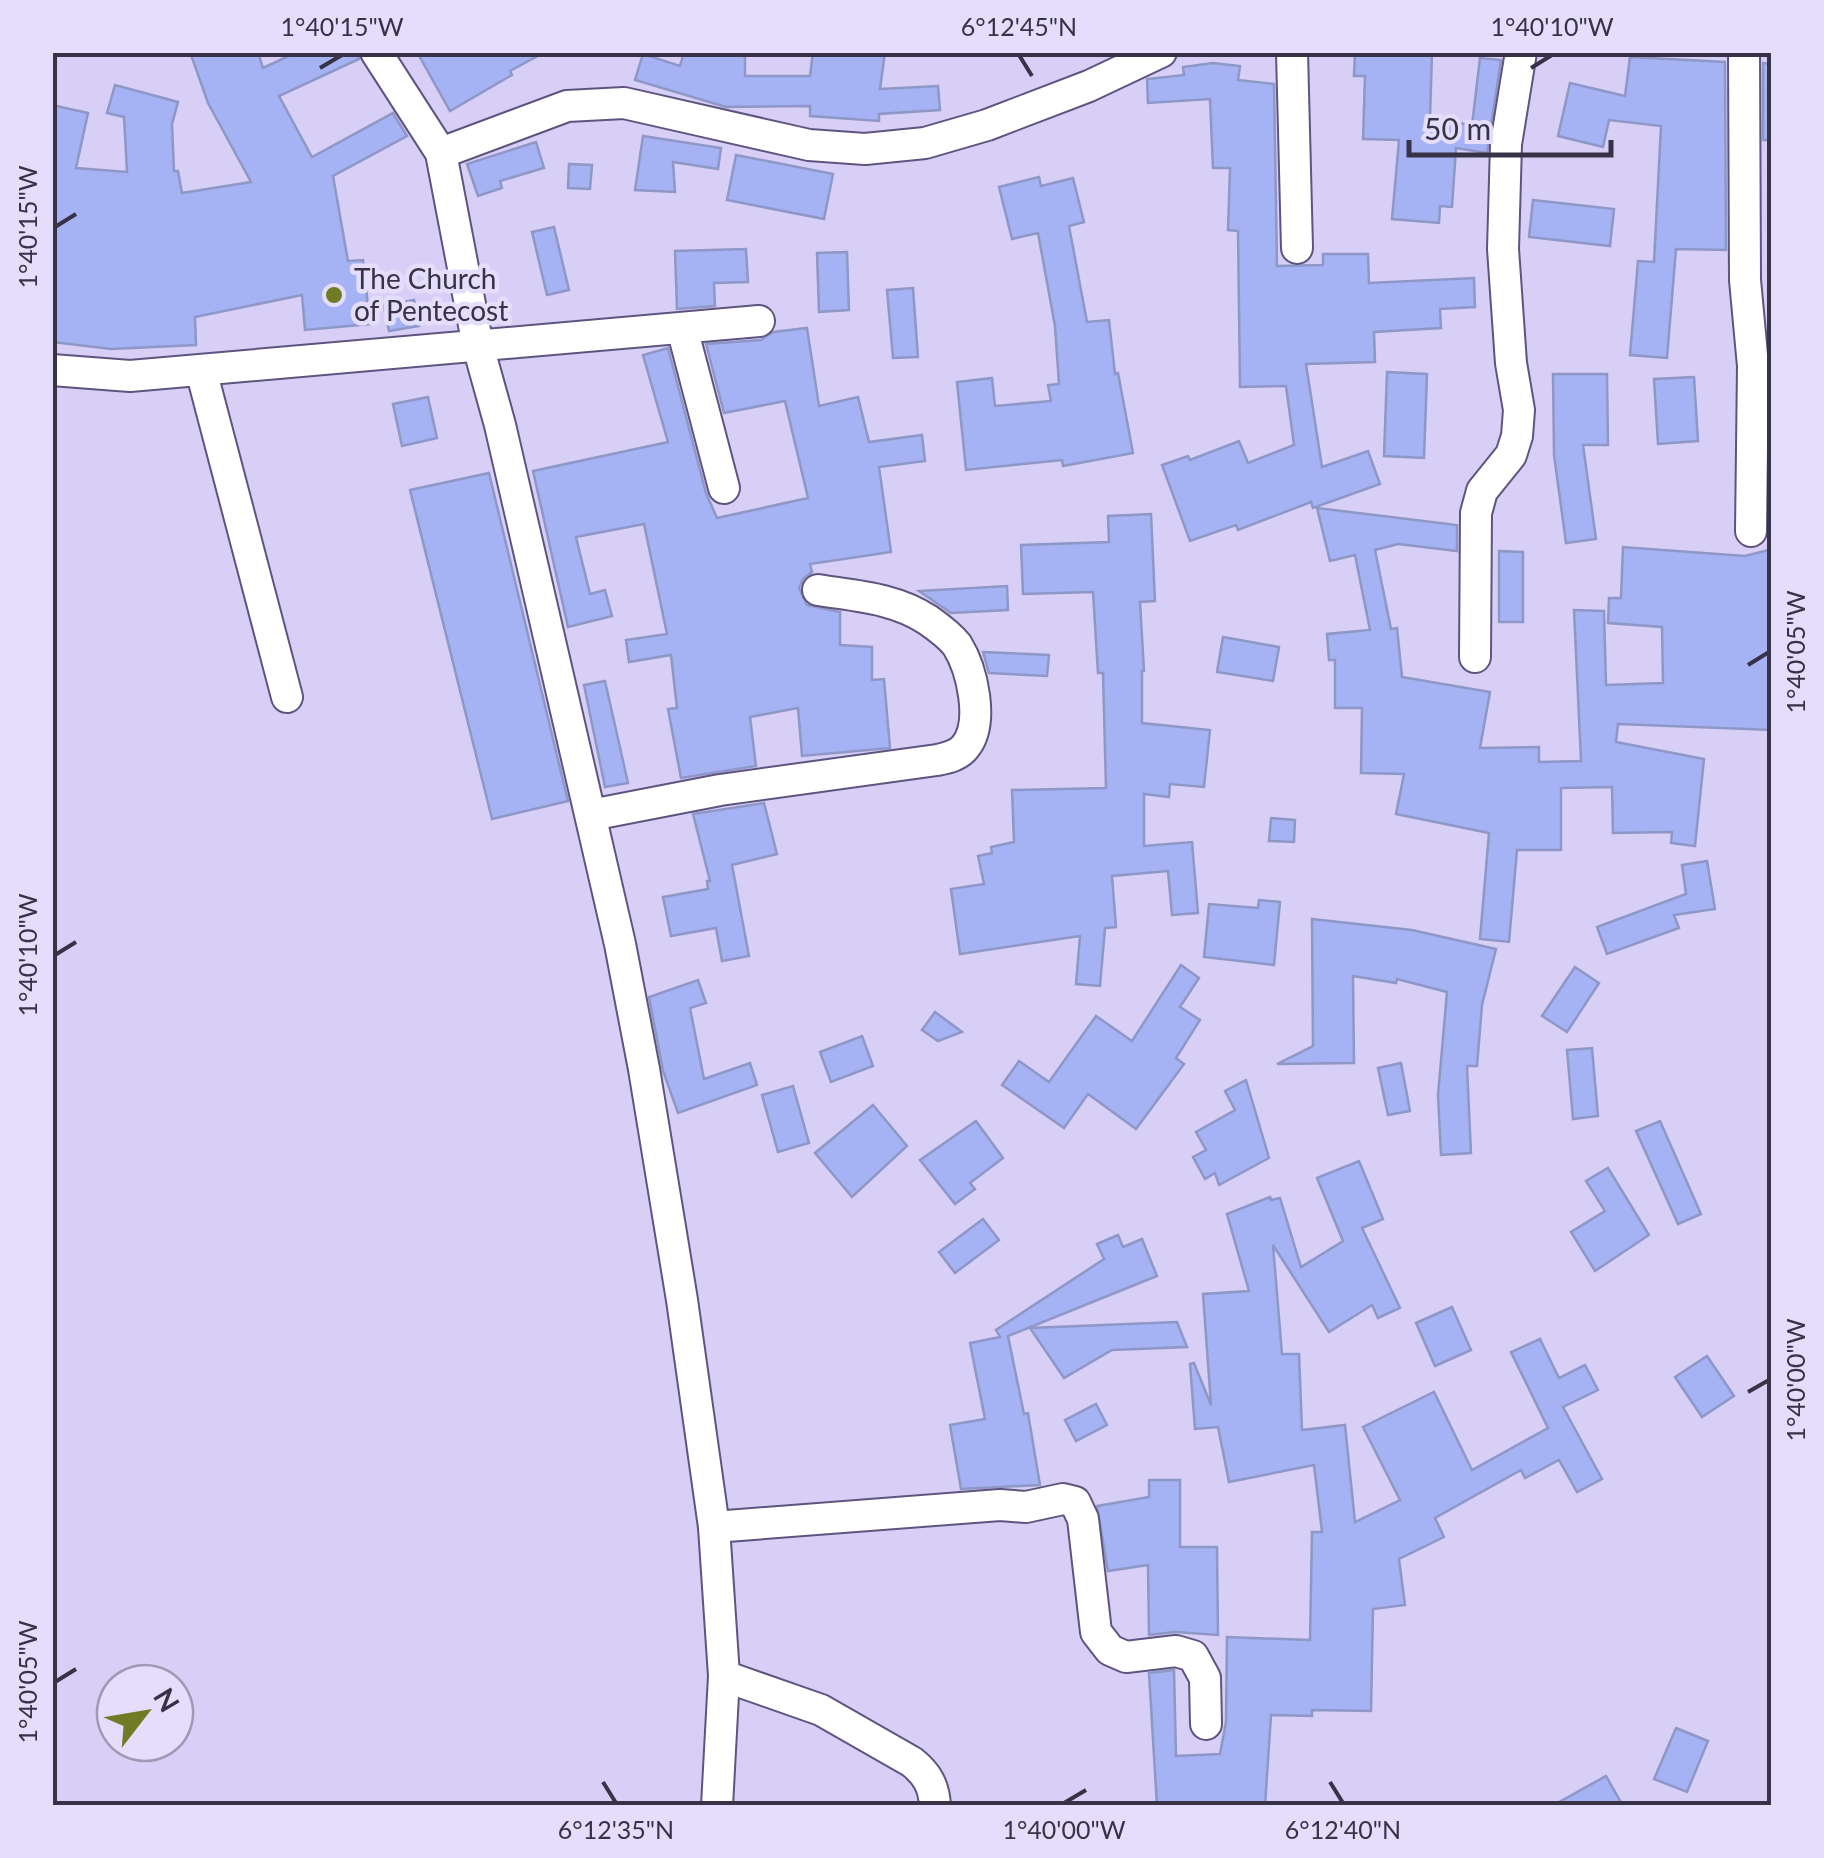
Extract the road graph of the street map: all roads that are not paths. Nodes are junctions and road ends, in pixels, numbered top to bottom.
1 (376, 52) edge
2 (1160, 52) edge
3 (1292, 52) edge
4 (1521, 52) edge
5 (1744, 52) edge
6 (442, 154) junction
7 (1297, 248) dead end
8 (759, 321) dead end
9 (682, 328) junction
10 (478, 346) junction
11 (52, 370) edge
12 (201, 370) junction
13 (724, 488) dead end
14 (1751, 532) dead end
15 (818, 590) dead end
16 (1475, 657) dead end
17 (288, 697) dead end
18 (591, 815) junction
19 (714, 1528) junction
20 (724, 1676) junction
21 (1206, 1724) dead end
22 (717, 1806) edge
23 (934, 1806) edge

1 - 6 street
2 - 6 street
3 - 7 street
4 - 16 street
5 - 14 street
6 - 10 street
8 - 9 street
9 - 10 street
9 - 13 street
10 - 12 street
10 - 18 street
11 - 12 street
12 - 17 street
15 - 18 street
18 - 19 street
19 - 20 street
19 - 21 street
20 - 22 street
20 - 23 street

